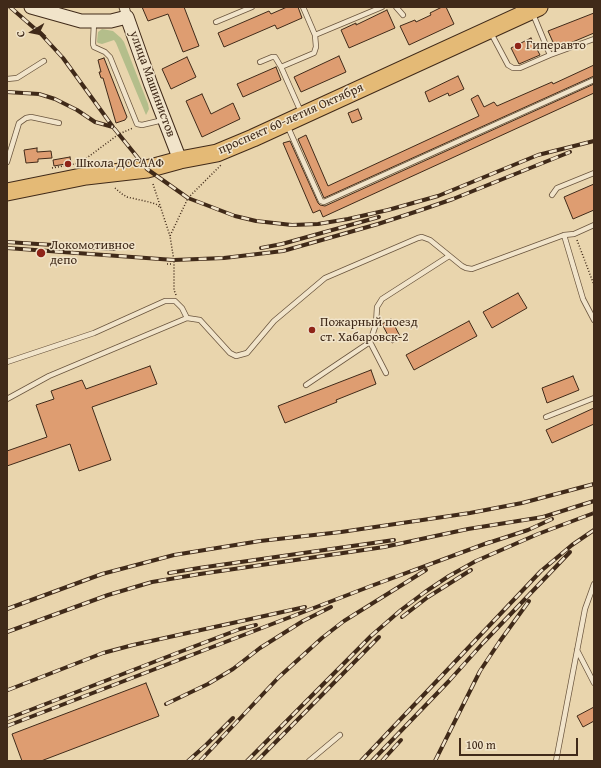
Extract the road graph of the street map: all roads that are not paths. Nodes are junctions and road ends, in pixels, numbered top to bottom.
1 (31, 7) edge
2 (252, 7) edge
3 (303, 7) edge
4 (382, 7) edge
5 (396, 7) edge
6 (535, 9) edge
7 (126, 12) edge
8 (403, 15) dead end
9 (94, 22) junction
10 (216, 22) dead end
11 (490, 30) junction
12 (315, 35) junction
13 (594, 39) edge
14 (550, 55) junction
15 (44, 61) dead end
16 (260, 62) dead end
17 (281, 67) junction
18 (7, 79) edge
19 (594, 80) edge
20 (302, 115) junction
21 (164, 120) junction
22 (59, 123) dead end
23 (286, 123) junction
24 (180, 160) junction
25 (7, 162) edge
26 (594, 173) edge
27 (7, 192) edge
28 (552, 195) dead end
29 (594, 225) edge
30 (564, 234) junction
31 (449, 256) junction
32 (187, 318) junction
33 (594, 320) edge
34 (370, 342) junction
35 (7, 362) edge
36 (386, 373) dead end
37 (306, 384) dead end
38 (594, 398) edge
39 (7, 399) edge
40 (546, 417) dead end
41 (594, 584) edge
42 (577, 650) junction
43 (594, 683) edge
44 (340, 734) dead end
45 (309, 761) edge
46 (556, 761) edge

1 - 9 street
2 - 10 lane
3 - 12 lane
4 - 12 lane
5 - 8 lane
6 - 11 highway, проспект 60-летия Октября
6 - 14 lane
7 - 9 street
7 - 21 street, улица Машинистов
9 - 21 lane
11 - 14 lane
11 - 20 highway, проспект 60-летия Октября
12 - 17 lane
13 - 14 lane
15 - 18 lane
16 - 17 lane
17 - 20 lane
19 - 23 lane
20 - 23 highway, проспект 60-летия Октября
21 - 24 street, улица Машинистов
22 - 25 lane
23 - 24 highway, проспект 60-летия Октября
24 - 27 highway, проспект 60-летия Октября
26 - 28 lane
29 - 30 lane
30 - 31 lane
30 - 33 lane
31 - 32 lane
31 - 34 lane
32 - 35 lane
32 - 39 lane
34 - 36 lane
34 - 37 lane
38 - 40 lane
41 - 42 lane
42 - 43 lane
42 - 46 lane
44 - 45 lane

